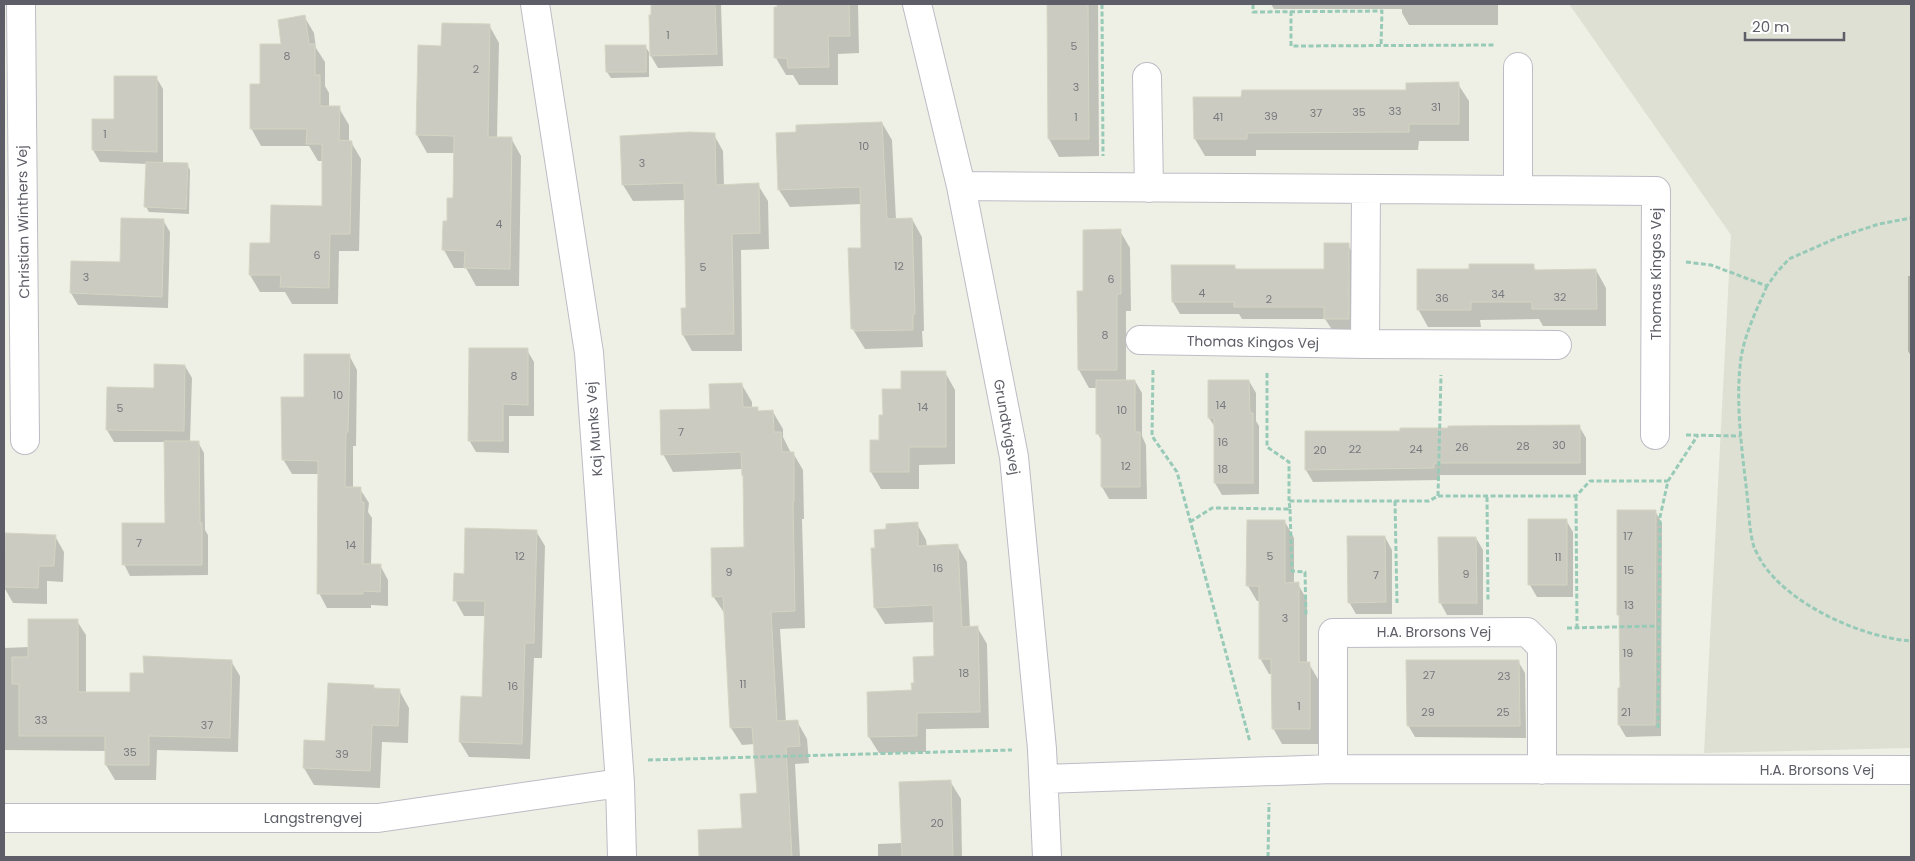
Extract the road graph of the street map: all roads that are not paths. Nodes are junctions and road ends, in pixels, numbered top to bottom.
1 (21, 4) edge
2 (535, 4) edge
3 (916, 4) edge
4 (1518, 67) road end
5 (1147, 77) dead end
6 (961, 186) junction
7 (1149, 188) junction
8 (1366, 189) junction
9 (1518, 190) junction
10 (1146, 340) road end
11 (1365, 344) junction
12 (1557, 345) dead end
13 (1655, 436) road end
14 (25, 440) dead end
15 (1333, 769) junction
16 (1542, 770) junction
17 (1911, 770) edge
18 (619, 772) junction
19 (1044, 779) junction
20 (4, 818) edge
21 (622, 857) edge
22 (1047, 857) edge

1 - 14 street, Christian Winthers Vej
2 - 18 street, Kaj Munks Vej
3 - 6 street, Grundtvigsvej
4 - 9 street
5 - 7 street
6 - 7 street, Thomas Kingos Vej
6 - 19 street, Grundtvigsvej
7 - 8 street, Thomas Kingos Vej
8 - 9 street, Thomas Kingos Vej
8 - 11 street
9 - 13 street, Thomas Kingos Vej
10 - 11 street, Thomas Kingos Vej
11 - 12 street, Thomas Kingos Vej
15 - 16 street, H.A. Brorsons Vej
15 - 16 street, H.A. Brorsons Vej
15 - 19 street, H.A. Brorsons Vej
16 - 17 street, H.A. Brorsons Vej
18 - 20 street, Langstrengvej
18 - 21 street, Kaj Munks Vej
19 - 22 street, Grundtvigsvej

